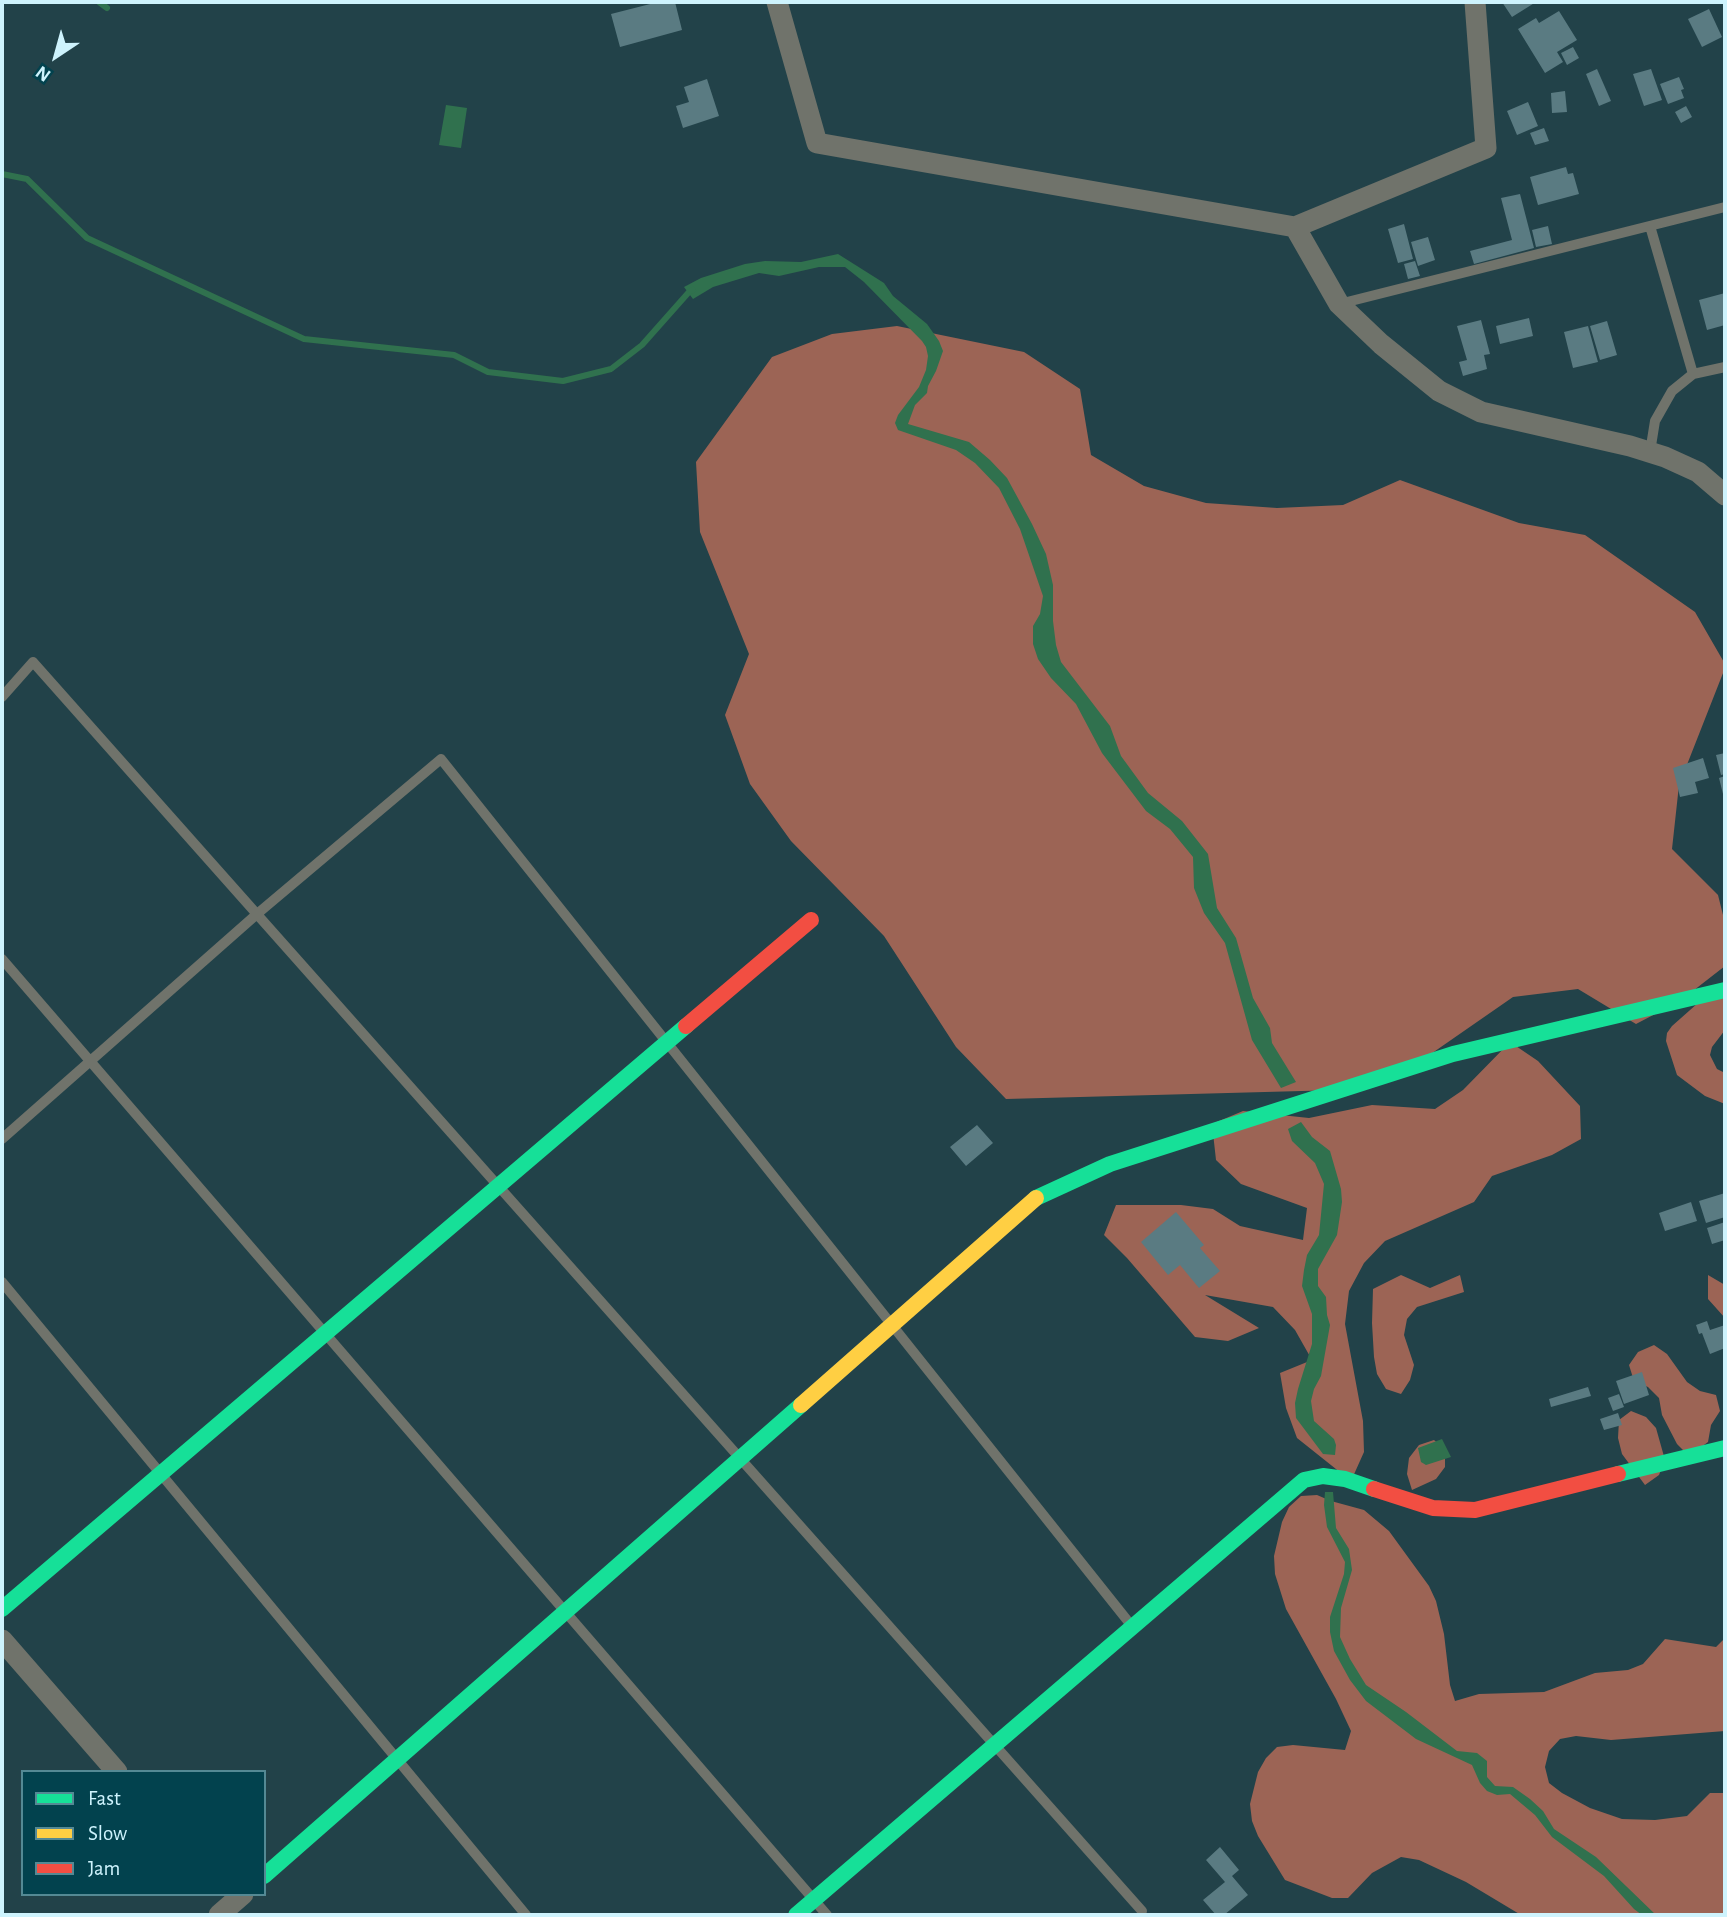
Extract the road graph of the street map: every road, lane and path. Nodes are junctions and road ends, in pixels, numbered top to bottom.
1 (777, 2) edge
2 (1475, 2) edge
3 (1725, 207) edge
4 (1650, 226) junction
5 (1295, 227) junction
6 (1339, 303) junction
7 (1725, 367) edge
8 (1693, 374) junction
9 (1650, 452) junction
10 (1725, 495) edge
11 (2, 697) edge
12 (257, 914) junction
13 (811, 919) dead end
14 (2, 959) edge
15 (1725, 990) edge
16 (667, 1043) junction
17 (90, 1061) junction
18 (2, 1139) edge
19 (499, 1186) junction
20 (2, 1282) edge
21 (892, 1325) junction
22 (325, 1334) junction
23 (1725, 1448) edge
24 (740, 1458) junction
25 (160, 1474) junction
26 (2, 1609) edge
27 (565, 1612) junction
28 (1133, 1627) junction
29 (2, 1640) edge
30 (995, 1745) junction
31 (397, 1759) junction
32 (115, 1770) edge
33 (266, 1874) edge
34 (814, 1900) junction
35 (1142, 1911) dead end
36 (526, 1915) edge
37 (796, 1915) edge
38 (827, 1915) edge

1 - 5 street
2 - 5 street
3 - 4 lane
4 - 6 lane
4 - 8 lane
5 - 6 street
6 - 9 street
7 - 8 lane
8 - 9 lane
9 - 10 street
11 - 12 lane
12 - 16 lane
12 - 17 lane
12 - 19 lane
13 - 16 street
14 - 17 lane
15 - 21 street
16 - 19 street
16 - 21 lane
17 - 18 lane
17 - 22 lane
19 - 22 street
19 - 24 lane
20 - 25 lane
21 - 24 street
21 - 28 lane
22 - 25 street
22 - 27 lane
23 - 28 street
24 - 27 street
24 - 30 lane
25 - 26 street
25 - 31 lane
27 - 31 street
27 - 34 lane
28 - 30 street
29 - 32 street
30 - 34 street
30 - 35 lane
31 - 33 street
31 - 36 lane
34 - 37 street
34 - 38 lane

